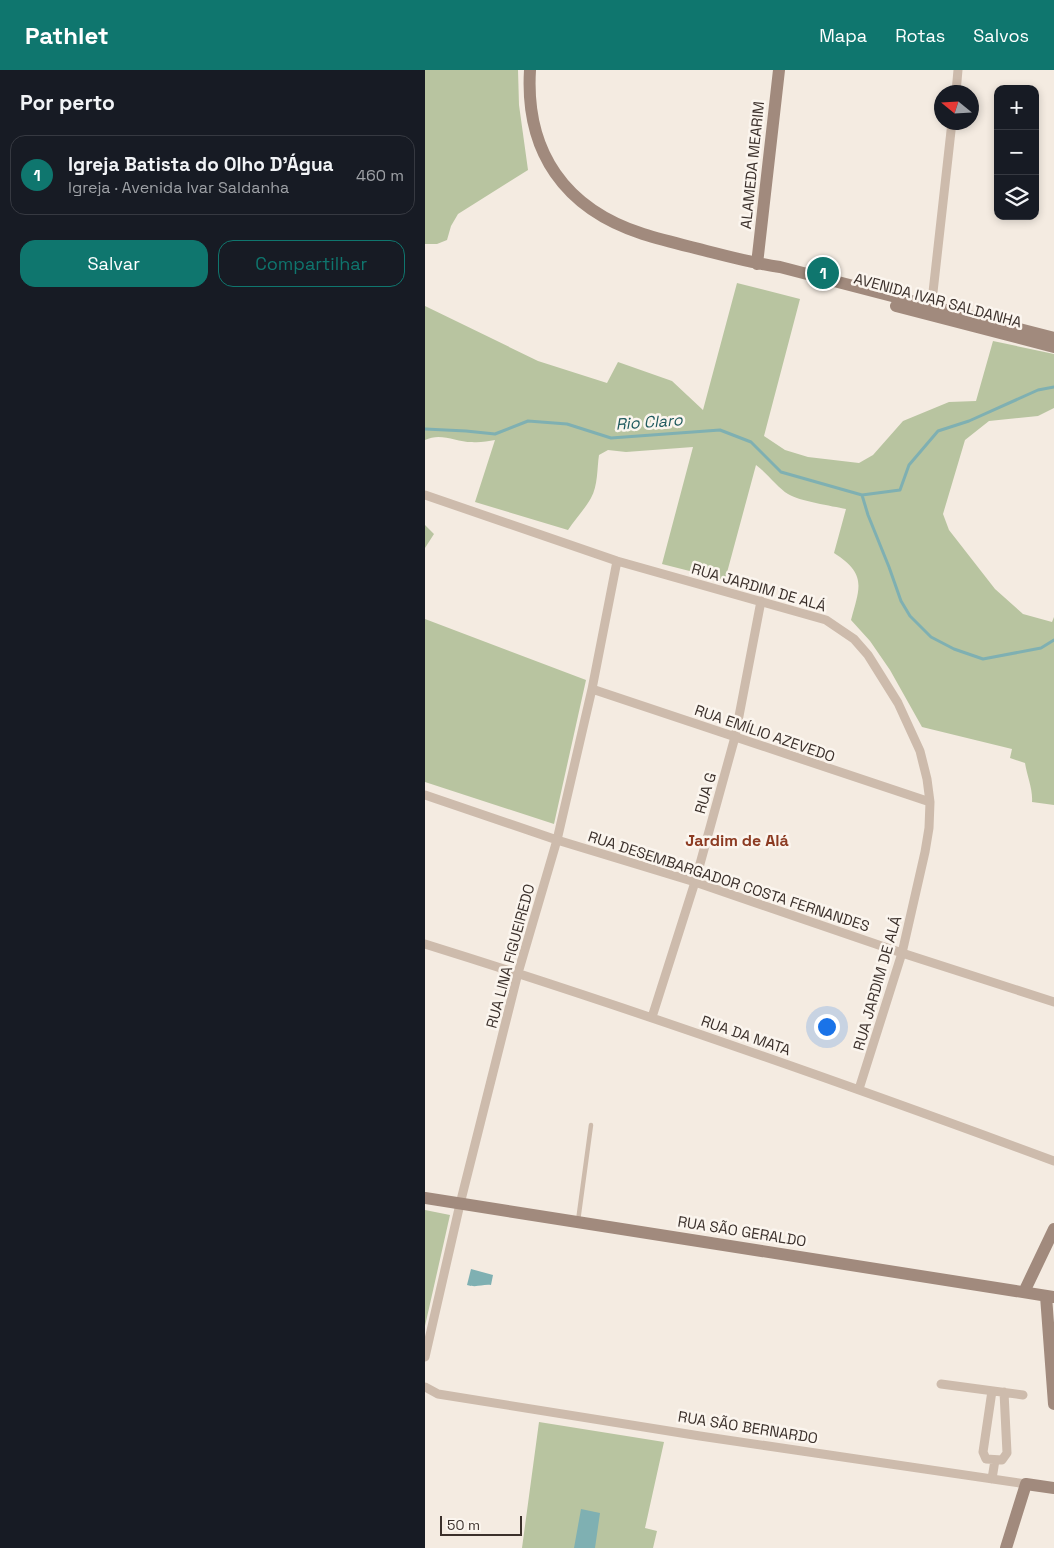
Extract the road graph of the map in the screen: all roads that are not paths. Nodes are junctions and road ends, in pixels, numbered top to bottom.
1 (530, 70) edge
2 (779, 70) edge
3 (958, 70) edge
4 (957, 85) edge
5 (951, 130) edge
6 (757, 264) junction
7 (931, 311) junction
8 (1054, 338) edge
9 (1054, 347) edge
10 (425, 495) edge
11 (617, 561) junction
12 (761, 601) junction
13 (592, 689) junction
14 (735, 737) junction
15 (425, 795) edge
16 (930, 802) junction
17 (557, 840) junction
18 (695, 882) junction
19 (425, 944) edge
20 (902, 952) junction
21 (518, 973) junction
22 (1054, 1002) edge
23 (652, 1017) junction
24 (859, 1089) junction
25 (591, 1125) dead end
26 (1054, 1161) edge
27 (425, 1198) edge
28 (459, 1204) junction
29 (577, 1222) junction
30 (1054, 1230) edge
31 (1025, 1292) junction
32 (1050, 1296) edge
33 (425, 1357) edge
34 (941, 1384) dead end
35 (425, 1387) edge
36 (992, 1391) junction
37 (1004, 1392) junction
38 (1023, 1395) dead end
39 (1054, 1404) edge
40 (995, 1460) junction
41 (993, 1479) junction
42 (1026, 1484) junction
43 (1054, 1488) edge
44 (1006, 1548) edge

1 - 6 street, AVENIDA IVAR SALDANHA
2 - 6 street, ALAMEDA MEARIM
3 - 4 street
5 - 7 street
6 - 7 street, AVENIDA IVAR SALDANHA
7 - 8 street, AVENIDA IVAR SALDANHA
7 - 9 street, AVENIDA IVAR SALDANHA
10 - 11 street, RUA JARDIM DE ALÁ
11 - 12 street, RUA JARDIM DE ALÁ
11 - 13 street, RUA LINA FIGUEIREDO
12 - 14 street, RUA G
12 - 16 street, RUA JARDIM DE ALÁ
13 - 14 street, RUA EMÍLIO AZEVEDO
13 - 17 street, RUA LINA FIGUEIREDO
14 - 16 street, RUA EMÍLIO AZEVEDO
14 - 18 street, RUA G
15 - 17 street, RUA DESEMBARGADOR COSTA FERNANDES
16 - 20 street, RUA JARDIM DE ALÁ
17 - 18 street, RUA DESEMBARGADOR COSTA FERNANDES
17 - 21 street, RUA LINA FIGUEIREDO
18 - 20 street, RUA DESEMBARGADOR COSTA FERNANDES
18 - 23 street, RUA G
19 - 21 street, RUA DA MATA
20 - 22 street, RUA DESEMBARGADOR COSTA FERNANDES
20 - 24 street, RUA JARDIM DE ALÁ
21 - 23 street, RUA DA MATA
21 - 28 street, RUA LINA FIGUEIREDO
23 - 24 street, RUA DA MATA
24 - 26 street, RUA DA MATA
25 - 29 lane
27 - 28 street, RUA SÃO GERALDO
28 - 29 street, RUA SÃO GERALDO
28 - 33 street, RUA LINA FIGUEIREDO
29 - 31 street, RUA SÃO GERALDO
30 - 31 street
31 - 32 street, RUA SÃO GERALDO
32 - 39 street
34 - 36 street
35 - 41 street, RUA SÃO BERNARDO
36 - 37 street
36 - 40 street
37 - 38 street
37 - 40 street
40 - 41 street
41 - 42 street, RUA SÃO BERNARDO
42 - 43 street, RUA SÃO BERNARDO
42 - 44 street

